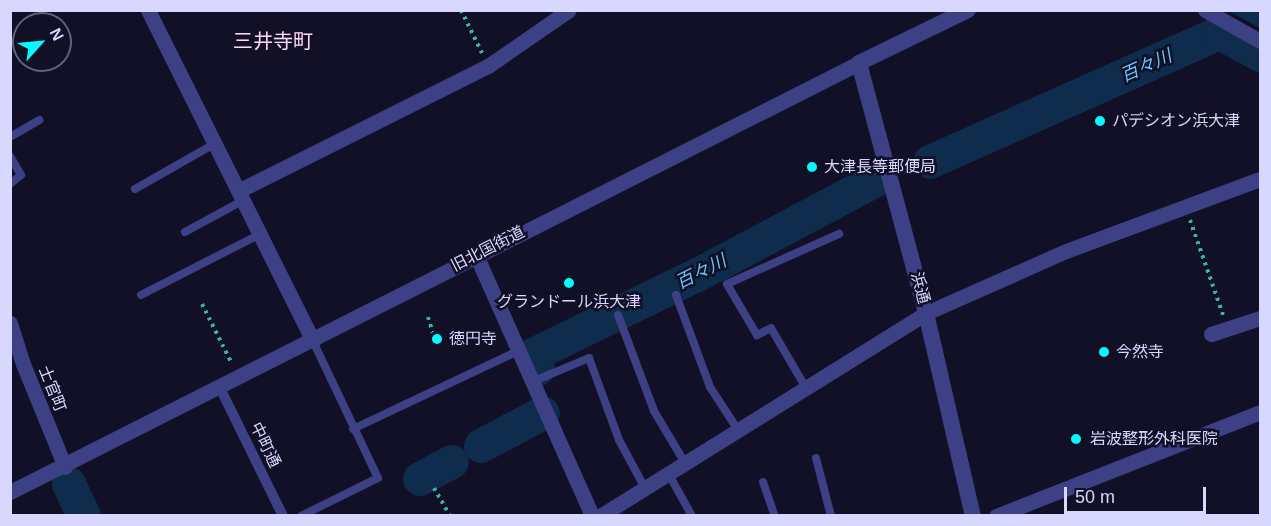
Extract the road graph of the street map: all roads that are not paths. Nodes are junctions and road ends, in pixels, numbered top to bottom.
1 (148, 10) edge
2 (569, 10) edge
3 (1204, 10) edge
4 (957, 13) edge
5 (1260, 41) edge
6 (860, 63) junction
7 (40, 120) dead end
8 (10, 136) edge
9 (216, 143) junction
10 (10, 156) edge
11 (1260, 179) edge
12 (10, 184) edge
13 (135, 189) dead end
14 (243, 194) junction
15 (185, 232) dead end
16 (262, 233) junction
17 (839, 234) dead end
18 (476, 255) junction
19 (676, 294) dead end
20 (141, 295) dead end
21 (926, 313) junction
22 (618, 315) dead end
23 (1260, 318) edge
24 (10, 323) edge
25 (1211, 334) dead end
26 (313, 341) junction
27 (520, 350) junction
28 (534, 381) junction
29 (220, 388) junction
30 (806, 388) junction
31 (1260, 412) edge
32 (353, 429) junction
33 (738, 430) junction
34 (816, 458) dead end
35 (685, 463) junction
36 (65, 467) junction
37 (668, 473) junction
38 (763, 482) dead end
39 (645, 488) junction
40 (10, 492) edge
41 (283, 516) edge
42 (301, 516) edge
43 (591, 516) edge
44 (600, 516) edge
45 (692, 516) edge
46 (775, 516) edge
47 (831, 516) edge
48 (973, 516) edge
49 (996, 516) edge

1 - 9 street
2 - 14 street
3 - 5 street
4 - 6 street, 旧北国街道
6 - 18 street, 旧北国街道
6 - 21 street, 浜通
7 - 8 lane
9 - 13 lane
9 - 14 street
10 - 12 lane
11 - 21 street
14 - 15 lane
14 - 16 street
16 - 20 lane
16 - 26 street
17 - 30 lane
18 - 26 street, 旧北国街道
18 - 27 street
19 - 33 lane
21 - 30 street
21 - 48 street, 浜通
22 - 35 lane
23 - 25 street
24 - 36 street, 士官町
26 - 29 street, 旧北国街道
26 - 32 lane
27 - 28 street
27 - 32 lane
28 - 39 lane
28 - 43 street
29 - 36 street, 旧北国街道
29 - 41 street, 中町通
30 - 33 street
31 - 49 street
32 - 42 lane
33 - 35 street
34 - 47 lane
35 - 37 street
36 - 40 street, 旧北国街道
37 - 39 street
37 - 45 lane
38 - 46 lane
39 - 44 street

